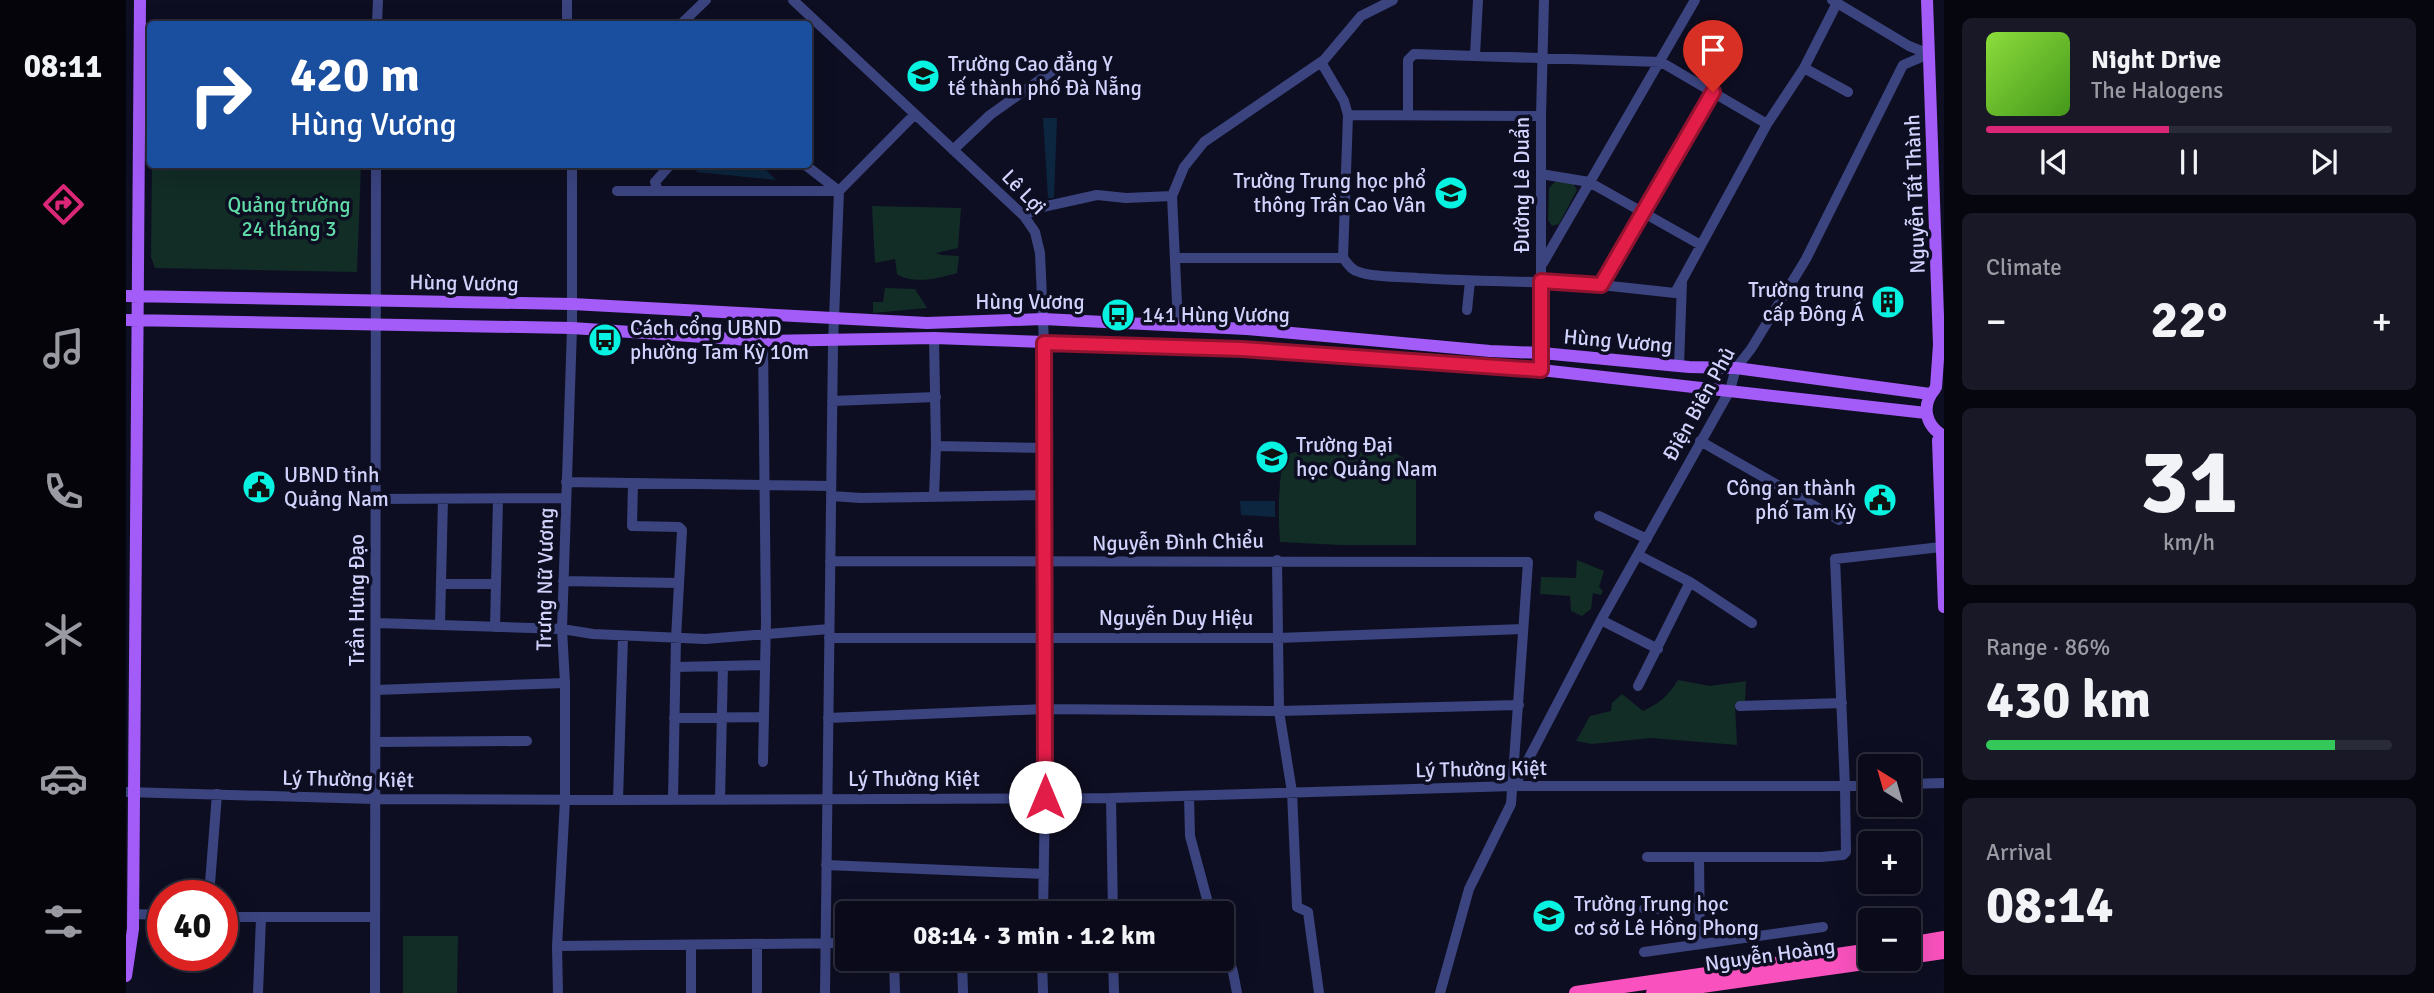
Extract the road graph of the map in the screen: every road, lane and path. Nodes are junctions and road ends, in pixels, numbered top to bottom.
1 (139, 0) edge
2 (378, 0) edge
3 (567, 0) edge
4 (706, 0) edge
5 (793, 0) edge
6 (1393, 0) edge
7 (1478, 0) edge
8 (1544, 0) edge
9 (1695, 0) edge
10 (1927, 0) edge
11 (1834, 1) edge
12 (377, 21) edge
13 (567, 21) edge
14 (684, 21) edge
15 (145, 28) edge
16 (1929, 54) junction
17 (1475, 55) junction
18 (1544, 57) junction
19 (1321, 62) junction
20 (1661, 62) junction
21 (1804, 68) junction
22 (1055, 69) dead end
23 (1713, 92) junction
24 (1848, 92) dead end
25 (1348, 115) junction
26 (914, 116) junction
27 (1408, 116) junction
28 (1541, 116) junction
29 (1767, 124) junction
30 (953, 149) junction
31 (376, 168) edge
32 (572, 168) edge
33 (667, 168) edge
34 (809, 168) edge
35 (1541, 173) junction
36 (132, 181) edge
37 (1589, 182) junction
38 (617, 191) dead end
39 (658, 191) junction
40 (839, 191) junction
41 (1172, 196) junction
42 (1643, 212) junction
43 (1024, 216) junction
44 (1699, 244) junction
45 (1176, 258) junction
46 (1343, 258) junction
47 (1541, 266) junction
48 (1470, 281) junction
49 (1541, 281) junction
50 (1682, 281) junction
51 (1601, 285) junction
52 (132, 296) edge
53 (375, 301) junction
54 (572, 304) junction
55 (1467, 310) dead end
56 (835, 318) junction
57 (1043, 319) junction
58 (132, 320) edge
59 (375, 325) junction
60 (1178, 326) junction
61 (572, 328) junction
62 (934, 338) junction
63 (833, 340) junction
64 (763, 341) junction
65 (1044, 343) junction
66 (1542, 353) junction
67 (1679, 366) junction
68 (1736, 368) junction
69 (1541, 370) junction
70 (1937, 388) edge
71 (1730, 390) junction
72 (936, 397) junction
73 (832, 401) junction
74 (1926, 413) junction
75 (1939, 435) edge
76 (1700, 441) junction
77 (936, 446) junction
78 (1045, 448) junction
79 (1944, 470) edge
80 (566, 482) junction
81 (633, 483) junction
82 (764, 485) junction
83 (831, 491) junction
84 (1045, 495) junction
85 (934, 496) junction
86 (565, 498) junction
87 (376, 499) junction
88 (443, 499) junction
89 (498, 499) junction
90 (1598, 516) dead end
91 (1839, 520) dead end
92 (1647, 539) junction
93 (1941, 547) junction
94 (1638, 555) junction
95 (1277, 560) junction
96 (830, 561) junction
97 (1045, 563) junction
98 (563, 581) junction
99 (1690, 582) junction
100 (678, 583) junction
101 (440, 584) junction
102 (496, 584) junction
103 (1944, 607) edge
104 (1601, 620) junction
105 (377, 623) junction
106 (1752, 623) dead end
107 (440, 624) junction
108 (495, 627) junction
109 (562, 629) junction
110 (1524, 629) junction
111 (829, 634) junction
112 (624, 636) junction
113 (766, 636) junction
114 (1045, 637) junction
115 (676, 638) junction
116 (1278, 638) junction
117 (1658, 649) junction
118 (765, 665) junction
119 (723, 666) junction
120 (676, 667) junction
121 (130, 682) edge
122 (565, 683) junction
123 (1638, 686) dead end
124 (376, 690) junction
125 (1842, 703) junction
126 (1519, 705) junction
127 (1740, 706) dead end
128 (1045, 709) junction
129 (1279, 711) junction
130 (674, 718) junction
131 (721, 718) junction
132 (764, 718) junction
133 (828, 718) junction
134 (527, 741) dead end
135 (375, 742) junction
136 (763, 762) dead end
137 (1944, 783) edge
138 (1922, 784) edge
139 (1514, 786) junction
140 (1858, 786) edge
141 (1845, 787) junction
142 (130, 792) edge
143 (1292, 792) junction
144 (217, 794) junction
145 (1189, 796) junction
146 (1045, 797) junction
147 (1111, 798) junction
148 (374, 799) junction
149 (827, 799) junction
150 (565, 800) junction
151 (618, 800) junction
152 (673, 800) junction
153 (720, 800) junction
154 (1647, 856) dead end
155 (1699, 857) junction
156 (826, 865) junction
157 (1044, 874) junction
158 (210, 880) edge
159 (1043, 901) edge
160 (1113, 901) edge
161 (1208, 901) edge
162 (1700, 908) junction
163 (1644, 909) dead end
164 (133, 914) junction
165 (147, 914) edge
166 (238, 917) edge
167 (374, 917) junction
168 (261, 918) junction
169 (1823, 927) dead end
170 (1944, 938) edge
171 (1921, 942) edge
172 (825, 943) junction
173 (835, 943) edge
174 (757, 944) junction
175 (1700, 944) junction
176 (691, 945) junction
177 (557, 946) junction
178 (1644, 952) dead end
179 (1858, 952) edge
180 (1944, 952) edge
181 (1921, 955) edge
182 (1858, 964) edge
183 (894, 971) edge
184 (962, 971) edge
185 (1042, 971) edge
186 (1113, 971) edge
187 (1233, 971) edge
188 (126, 976) edge
189 (258, 993) edge
190 (374, 993) edge
191 (558, 993) edge
192 (691, 993) edge
193 (757, 993) edge
194 (825, 993) edge
195 (895, 993) edge
196 (963, 993) edge
197 (1043, 993) edge
198 (1114, 993) edge
199 (1237, 993) edge
200 (1319, 993) edge
201 (1440, 993) edge
202 (1576, 993) edge
203 (1653, 993) edge

1 - 15 main road
2 - 12 street
3 - 13 street
4 - 14 street
5 - 26 street, Lê Lợi
6 - 19 street
7 - 17 street
8 - 18 street, Đường Lê Duẩn
9 - 20 street
10 - 16 main road, Nguyễn Tất Thành
11 - 16 street
11 - 21 street
15 - 36 main road
16 - 68 street, Điện Biên Phủ
16 - 70 main road, Nguyễn Tất Thành
17 - 18 street
17 - 27 street
18 - 20 street
18 - 28 street, Đường Lê Duẩn
19 - 25 street
19 - 41 street
20 - 23 street
20 - 37 street
21 - 24 street
21 - 29 street
22 - 30 street
23 - 29 street
23 - 42 street
25 - 27 street
25 - 46 street
26 - 30 street, Lê Lợi
26 - 40 street
27 - 28 street
28 - 35 street, Đường Lê Duẩn
29 - 44 street
30 - 43 street, Lê Lợi
31 - 53 street, Trần Hưng Đạo
32 - 54 street, Trưng Nữ Vương
33 - 39 street
34 - 40 street
35 - 37 street
35 - 47 street, Đường Lê Duẩn
36 - 52 main road
37 - 42 street
37 - 47 street
38 - 39 street
39 - 40 street
40 - 56 street
41 - 43 street
41 - 45 street
42 - 44 street
42 - 51 street
43 - 57 street, Lê Lợi
44 - 50 street
45 - 46 street
45 - 60 street
46 - 48 street
47 - 49 street, Đường Lê Duẩn
48 - 49 street
48 - 55 street
49 - 51 street
49 - 66 street, Đường Lê Duẩn
50 - 51 street
50 - 67 street
52 - 53 main road, Hùng Vương
52 - 58 main road
53 - 54 main road, Hùng Vương
53 - 59 street, Trần Hưng Đạo
54 - 56 main road, Hùng Vương
54 - 61 street, Trưng Nữ Vương
56 - 57 main road, Hùng Vương
56 - 63 street
57 - 60 main road, Hùng Vương
57 - 65 street, Lê Lợi
58 - 59 main road, Hùng Vương
58 - 121 main road
59 - 61 main road, Hùng Vương
59 - 87 street, Trần Hưng Đạo
60 - 66 main road, Hùng Vương
61 - 64 main road, Hùng Vương
61 - 80 street, Trưng Nữ Vương
62 - 63 main road, Hùng Vương
62 - 65 main road, Hùng Vương
62 - 72 street
63 - 64 main road, Hùng Vương
63 - 73 street
64 - 82 street
65 - 69 main road, Hùng Vương
65 - 78 street, Lê Lợi
66 - 67 main road, Hùng Vương
66 - 69 street, Đường Lê Duẩn
67 - 68 main road, Hùng Vương
68 - 70 main road, Hùng Vương
68 - 71 street, Điện Biên Phủ
69 - 71 main road, Hùng Vương
70 - 74 main road, Nguyễn Tất Thành
71 - 74 main road, Hùng Vương
71 - 76 street, Điện Biên Phủ
72 - 73 street
72 - 77 street
73 - 83 street
74 - 75 main road
75 - 79 main road
75 - 93 main road
76 - 91 street
76 - 92 street, Điện Biên Phủ
77 - 78 street
77 - 85 street
78 - 84 street, Lê Lợi
80 - 81 street
80 - 86 street, Trưng Nữ Vương
81 - 82 street
81 - 100 street
82 - 83 street
82 - 113 street
83 - 85 street
83 - 96 street
84 - 85 street
84 - 97 street, Lê Lợi
86 - 89 street
86 - 98 street, Trưng Nữ Vương
87 - 88 street
87 - 105 street, Trần Hưng Đạo
88 - 89 street
88 - 101 street
89 - 102 street
90 - 92 street
92 - 94 street, Điện Biên Phủ
93 - 103 main road
93 - 125 street
94 - 99 street
94 - 104 street, Điện Biên Phủ
95 - 97 street, Nguyễn Đình Chiểu
95 - 110 street, Nguyễn Đình Chiểu
95 - 116 street
96 - 97 street, Nguyễn Đình Chiểu
96 - 111 street
97 - 114 street, Lê Lợi
98 - 100 street
98 - 109 street, Trưng Nữ Vương
99 - 106 street
99 - 117 street
100 - 115 street
101 - 102 street
101 - 107 street
102 - 108 street
104 - 117 street
104 - 139 street, Điện Biên Phủ
105 - 107 street, Nguyễn Duy Hiệu
105 - 124 street, Trần Hưng Đạo
107 - 108 street, Nguyễn Duy Hiệu
108 - 109 street, Nguyễn Duy Hiệu
109 - 112 street, Nguyễn Duy Hiệu
109 - 122 street, Trưng Nữ Vương
110 - 116 street, Nguyễn Duy Hiệu
110 - 126 street
111 - 113 street, Nguyễn Duy Hiệu
111 - 114 street, Nguyễn Duy Hiệu
111 - 133 street
112 - 115 street, Nguyễn Duy Hiệu
112 - 151 street
113 - 115 street, Nguyễn Duy Hiệu
113 - 118 street
114 - 116 street, Nguyễn Duy Hiệu
114 - 128 street, Lê Lợi
115 - 120 street
116 - 129 street
117 - 123 street
118 - 119 street
118 - 132 street
119 - 120 street
119 - 131 street
120 - 130 street
121 - 142 main road
122 - 124 street
122 - 150 street, Trưng Nữ Vương
124 - 135 street, Trần Hưng Đạo
125 - 127 street
125 - 141 street
126 - 129 street
126 - 139 street
128 - 129 street
128 - 133 street
128 - 146 street, Lê Lợi
129 - 143 street
130 - 131 street
130 - 152 street
131 - 132 street
131 - 153 street
132 - 136 street
133 - 149 street
134 - 135 street
135 - 148 street, Trần Hưng Đạo
137 - 138 street
139 - 141 street, Lý Thường Kiệt
139 - 143 street, Lý Thường Kiệt
139 - 201 street
140 - 141 street, Lý Thường Kiệt
141 - 155 street
142 - 144 street, Lý Thường Kiệt
142 - 164 main road
143 - 145 street, Lý Thường Kiệt
143 - 200 street
144 - 148 street, Lý Thường Kiệt
144 - 158 street
145 - 147 street, Lý Thường Kiệt
145 - 161 street
146 - 147 street, Lý Thường Kiệt
146 - 149 street, Lý Thường Kiệt
146 - 157 street, Lê Lợi
147 - 160 street
148 - 150 street, Lý Thường Kiệt
148 - 167 street, Trần Hưng Đạo
149 - 153 street, Lý Thường Kiệt
149 - 156 street
150 - 151 street, Lý Thường Kiệt
150 - 177 street, Trưng Nữ Vương
151 - 152 street, Lý Thường Kiệt
152 - 153 street, Lý Thường Kiệt
154 - 155 street
155 - 162 street
156 - 157 street
156 - 172 street
157 - 159 street, Lê Lợi
162 - 163 street
162 - 175 street
164 - 165 street
164 - 188 main road
166 - 168 street
167 - 168 street
167 - 190 street, Trần Hưng Đạo
168 - 189 street
169 - 175 street
170 - 171 highway
172 - 173 street
172 - 174 street
172 - 194 street
174 - 176 street
174 - 193 street
175 - 178 street
176 - 177 street
176 - 192 street
177 - 191 street, Trưng Nữ Vương
179 - 202 highway, Nguyễn Hoàng
180 - 181 highway
182 - 203 highway, Nguyễn Hoàng
183 - 195 street
184 - 196 street
185 - 197 street
186 - 198 street
187 - 199 street

